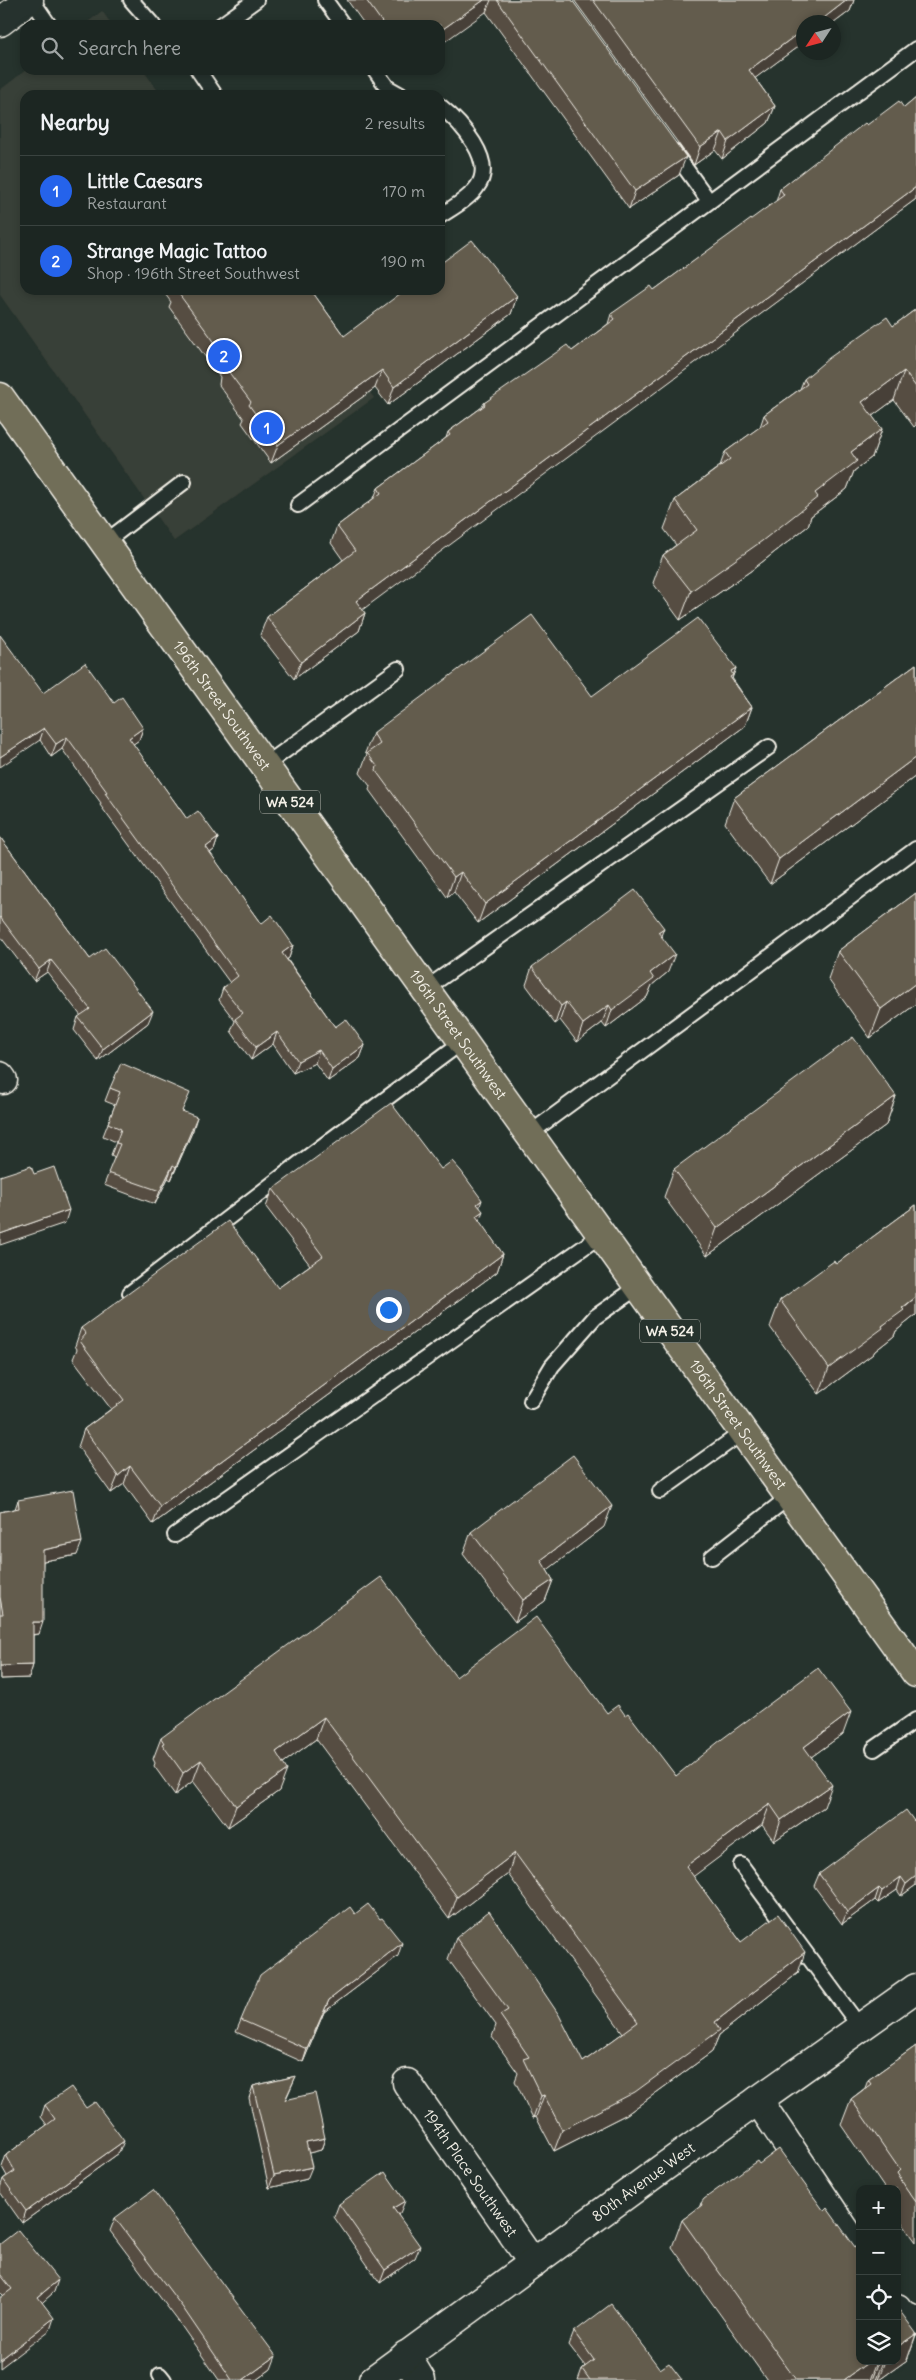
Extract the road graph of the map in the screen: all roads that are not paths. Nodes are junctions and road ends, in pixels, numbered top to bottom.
1 (30, 0) edge
2 (131, 0) edge
3 (256, 0) edge
4 (325, 0) edge
5 (45, 20) edge
6 (149, 20) edge
7 (228, 20) edge
8 (339, 20) edge
9 (0, 22) edge
10 (916, 48) edge
11 (201, 75) edge
12 (379, 75) edge
13 (212, 90) edge
14 (392, 90) edge
15 (445, 110) edge
16 (662, 137) edge
17 (709, 201) junction
18 (445, 212) edge
19 (0, 397) edge
20 (184, 482) dead end
21 (298, 505) dead end
22 (104, 543) junction
23 (398, 670) dead end
24 (769, 747) dead end
25 (264, 766) junction
26 (916, 849) edge
27 (424, 990) junction
28 (462, 1042) junction
29 (529, 1134) junction
30 (601, 1235) junction
31 (638, 1287) junction
32 (122, 1299) edge
33 (531, 1401) dead end
34 (743, 1432) junction
35 (660, 1491) dead end
36 (790, 1497) junction
37 (174, 1535) dead end
38 (712, 1557) dead end
39 (916, 1673) edge
40 (916, 1720) edge
41 (874, 1749) dead end
42 (741, 1865) dead end
43 (916, 1988) edge
44 (860, 2027) junction
45 (407, 2083) dead end
46 (758, 2100) junction
47 (856, 2246) edge
48 (532, 2263) junction
49 (901, 2313) edge
50 (916, 2320) edge
51 (406, 2355) junction
52 (372, 2380) edge
53 (421, 2380) edge

1 - 5 lane
1 - 9 street
2 - 6 lane
3 - 7 lane
4 - 8 lane
10 - 17 lane
11 - 13 lane
12 - 14 lane
15 - 18 lane
16 - 17 lane
17 - 21 lane
19 - 22 main road, 196th Street Southwest / WA 524
20 - 22 lane
22 - 25 main road, 196th Street Southwest / WA 524
23 - 25 lane
24 - 27 lane
25 - 27 main road, 196th Street Southwest / WA 524
26 - 29 lane
27 - 28 main road, 196th Street Southwest / WA 524
28 - 29 main road, 196th Street Southwest / WA 524
28 - 32 lane
29 - 30 main road, 196th Street Southwest / WA 524
30 - 31 main road, 196th Street Southwest / WA 524
30 - 37 lane
31 - 33 lane
31 - 34 main road, 196th Street Southwest / WA 524
34 - 35 lane
34 - 36 main road, 196th Street Southwest / WA 524
36 - 38 lane
36 - 39 main road, 196th Street Southwest / WA 524
40 - 41 lane
42 - 44 lane
43 - 44 street, 80th Avenue West
44 - 46 street, 80th Avenue West
45 - 48 street, 194th Place Southwest
46 - 47 street
46 - 48 street, 80th Avenue West
48 - 51 street, 80th Avenue West
49 - 50 street
51 - 52 street, 80th Avenue West
51 - 53 street

